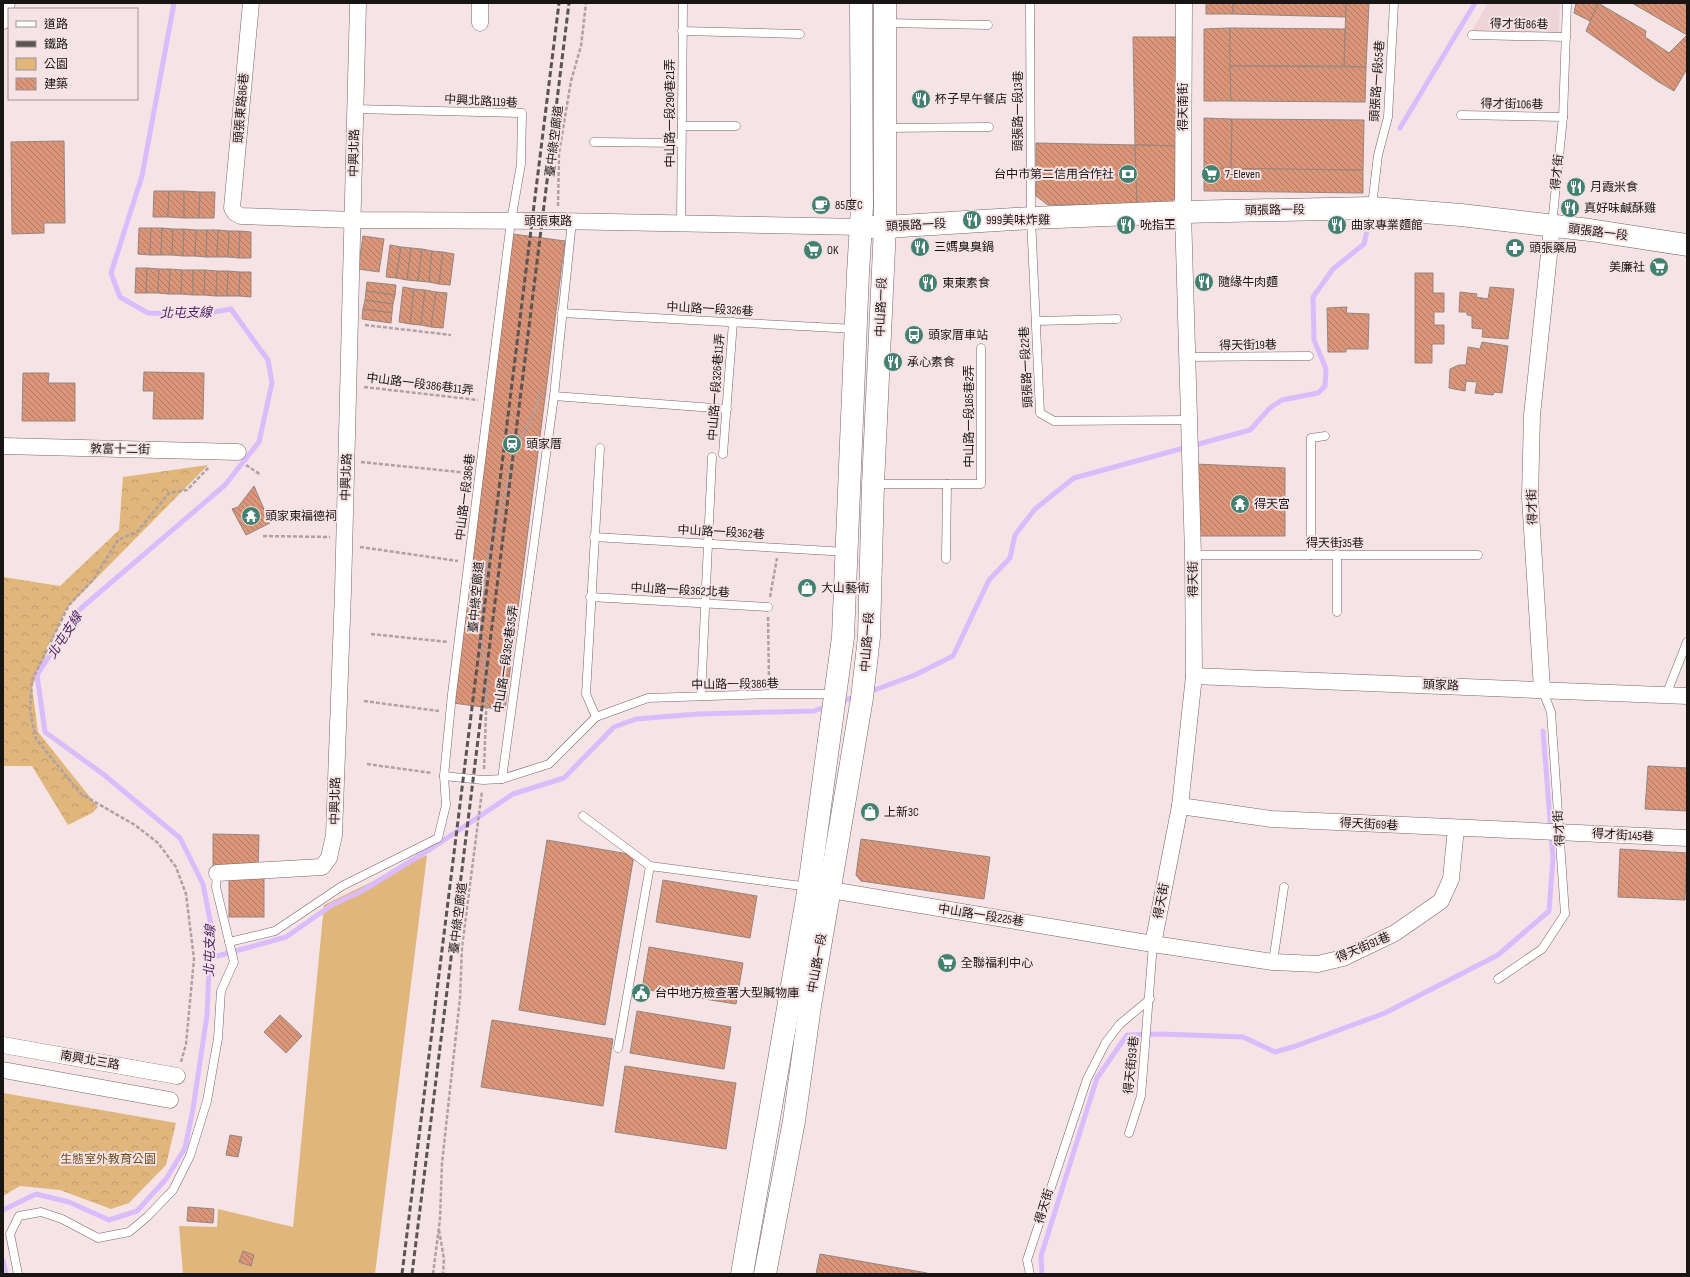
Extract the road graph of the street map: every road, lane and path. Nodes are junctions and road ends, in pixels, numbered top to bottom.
1 (7, 3) edge
2 (251, 3) edge
3 (358, 3) edge
4 (480, 3) edge
5 (586, 3) edge
6 (682, 3) edge
7 (861, 3) edge
8 (1030, 3) edge
9 (1184, 3) edge
10 (1394, 3) edge
11 (1568, 3) edge
12 (885, 13) edge
13 (3, 21) edge
14 (480, 24) dead end
15 (988, 24) dead end
16 (682, 32) junction
17 (800, 34) dead end
18 (1472, 35) dead end
19 (1566, 37) junction
20 (356, 109) junction
21 (1461, 115) dead end
22 (1563, 117) junction
23 (682, 126) junction
24 (736, 126) dead end
25 (989, 127) dead end
26 (886, 128) junction
27 (594, 142) dead end
28 (681, 143) junction
29 (1372, 208) junction
30 (1183, 212) junction
31 (235, 213) joint
32 (1031, 218) junction
33 (353, 220) junction
34 (511, 221) junction
35 (565, 221) junction
36 (681, 223) junction
37 (1552, 226) junction
38 (862, 227) junction
39 (885, 227) junction
40 (1687, 245) edge
41 (562, 313) junction
42 (1117, 319) dead end
43 (1036, 321) junction
44 (733, 322) junction
45 (350, 323) junction
46 (856, 329) junction
47 (451, 335) dead end
48 (981, 348) dead end
49 (1309, 356) dead end
50 (1186, 357) junction
51 (349, 385) junction
52 (542, 391) dead end
53 (554, 396) junction
54 (489, 401) junction
55 (727, 410) junction
56 (1188, 420) junction
57 (1325, 436) dead end
58 (3, 446) edge
59 (600, 448) dead end
60 (724, 454) dead end
61 (235, 455) junction
62 (712, 457) dead end
63 (347, 460) junction
64 (480, 474) junction
65 (261, 475) dead end
66 (873, 484) junction
67 (947, 484) junction
68 (262, 536) dead end
69 (594, 537) junction
70 (345, 541) junction
71 (708, 544) junction
72 (779, 548) junction
73 (847, 552) junction
74 (1338, 554) junction
75 (1193, 555) junction
76 (1312, 555) junction
77 (1478, 555) dead end
78 (946, 559) dead end
79 (468, 562) junction
80 (590, 597) junction
81 (705, 604) junction
82 (768, 607) junction
83 (1338, 612) dead end
84 (371, 634) dead end
85 (1687, 642) edge
86 (458, 643) junction
87 (1194, 676) junction
88 (1542, 689) junction
89 (769, 694) junction
90 (836, 694) junction
91 (701, 696) junction
92 (1666, 696) junction
93 (1687, 696) edge
94 (364, 701) dead end
95 (451, 713) junction
96 (596, 717) junction
97 (367, 764) dead end
98 (444, 776) junction
99 (502, 779) junction
100 (483, 780) junction
101 (1180, 806) junction
102 (584, 816) dead end
103 (1456, 828) junction
104 (1559, 832) junction
105 (1687, 838) edge
106 (650, 866) junction
107 (217, 873) joint
108 (1284, 887) dead end
109 (819, 888) junction
110 (229, 942) junction
111 (1153, 944) junction
112 (1273, 962) junction
113 (1498, 979) dead end
114 (1150, 999) junction
115 (3, 1045) edge
116 (618, 1048) dead end
117 (3, 1070) edge
118 (177, 1076) joint
119 (170, 1100) dead end
120 (1129, 1133) dead end
121 (439, 1227) junction
122 (18, 1274) edge
123 (433, 1274) edge
124 (443, 1274) edge
125 (742, 1274) edge
126 (765, 1274) edge
127 (1030, 1274) edge

1 - 13 street
2 - 31 street, 頭張東路86巷
3 - 20 street, 中興北路
4 - 14 street
5 - 35 path, 臺中綠空廊道
6 - 16 lane, 中山路一段290巷21弄
7 - 38 main road, 中山路一段
8 - 32 lane, 頭張路一段13巷
9 - 30 street, 得天南街
10 - 29 lane, 頭張路一段55巷
11 - 19 lane, 得才街
12 - 15 lane
12 - 26 main road, 中山路一段
16 - 17 lane
16 - 23 lane, 中山路一段290巷21弄
18 - 19 lane, 得才街86巷
19 - 22 lane, 得才街
20 - 33 street, 中興北路
20 - 34 lane, 中興北路119巷
21 - 22 lane, 得才街106巷
22 - 37 lane, 得才街
23 - 24 lane
23 - 28 lane, 中山路一段290巷21弄
25 - 26 lane
26 - 39 main road, 中山路一段
27 - 28 lane
28 - 36 lane, 中山路一段290巷21弄
29 - 30 main road, 頭張路一段
29 - 37 main road, 頭張路一段
30 - 32 main road, 頭張路一段
30 - 50 street, 得天街
31 - 33 street, 頭張東路
32 - 39 main road, 頭張路一段
32 - 43 lane, 頭張路一段22巷
33 - 34 street, 頭張東路
33 - 45 street, 中興北路
34 - 35 street, 頭張東路
34 - 54 lane, 中山路一段386巷
35 - 36 street, 頭張東路
35 - 41 lane, 中山路一段362巷35弄
36 - 38 street, 頭張東路
37 - 40 main road, 頭張路一段
37 - 88 street, 得才街
38 - 39 main road, 頭張路一段
38 - 46 main road, 中山路一段
39 - 66 main road, 中山路一段
41 - 44 lane, 中山路一段326巷
41 - 53 lane, 中山路一段362巷35弄
42 - 43 lane
43 - 56 lane, 頭張路一段22巷
44 - 46 lane, 中山路一段326巷
44 - 55 lane, 中山路一段326巷11弄
45 - 47 path
45 - 51 street, 中興北路
46 - 73 main road, 中山路一段
48 - 67 lane, 中山路一段185巷2弄
49 - 50 lane, 得天街19巷
50 - 56 street, 得天街
51 - 54 path, 中山路一段386巷11弄
51 - 63 street, 中興北路
52 - 100 path, 臺中綠空廊道
53 - 55 lane
53 - 99 lane, 中山路一段362巷35弄
54 - 64 lane, 中山路一段386巷
55 - 60 lane, 中山路一段326巷11弄
56 - 75 street, 得天街
57 - 76 lane
58 - 61 street, 敦富十二街
59 - 69 lane
61 - 65 path
61 - 118 path
62 - 71 lane
63 - 64 path
63 - 70 street, 中興北路
64 - 79 lane, 中山路一段386巷
66 - 67 lane
66 - 109 main road, 中山路一段
67 - 78 lane
68 - 70 path
69 - 71 lane, 中山路一段362巷
69 - 80 lane
70 - 79 path
70 - 107 street, 中興北路
71 - 72 lane, 中山路一段362巷
71 - 81 lane
72 - 73 lane, 中山路一段362巷
72 - 82 path
73 - 90 main road, 中山路一段
74 - 76 lane, 得天街35巷
74 - 77 lane, 得天街35巷
74 - 83 lane
75 - 76 lane, 得天街35巷
75 - 87 street, 得天街
79 - 86 lane, 中山路一段386巷
80 - 81 lane, 中山路一段362北巷
80 - 96 lane
81 - 82 lane, 中山路一段362北巷
81 - 91 lane
82 - 89 path
84 - 86 path
85 - 92 lane
86 - 95 lane, 中山路一段386巷
87 - 88 street, 頭家路
87 - 101 street, 得天街
88 - 92 street, 頭家路
88 - 104 lane, 得才街
89 - 90 lane, 中山路一段386巷
89 - 91 lane, 中山路一段386巷
90 - 109 main road, 中山路一段
91 - 96 lane, 中山路一段386巷
92 - 93 street, 頭家路
94 - 95 path
95 - 98 lane, 中山路一段386巷
96 - 99 lane, 中山路一段386巷
97 - 98 path
98 - 100 lane, 中山路一段386巷
98 - 110 lane, 中山路一段386巷
99 - 100 lane, 中山路一段386巷
100 - 121 path, 臺中綠空廊道
101 - 103 street, 得天街69巷
101 - 111 street, 得天街
102 - 106 lane
103 - 104 street, 得天街69巷
103 - 112 street, 得天街91巷
104 - 105 street, 得才街145巷
104 - 113 lane, 得才街
106 - 109 lane
106 - 116 lane
107 - 110 lane
108 - 112 lane
109 - 111 street, 中山路一段225巷
109 - 125 main road, 中山路一段
109 - 126 main road, 中山路一段
110 - 122 lane
111 - 112 street, 得天街91巷
111 - 114 lane, 得天街93巷
114 - 120 lane, 得天街93巷
114 - 127 lane, 得天街
115 - 118 street, 南興北三路
117 - 119 street, 南興北三路
121 - 123 path, 臺中綠空廊道
121 - 124 path, 臺中綠空廊道

